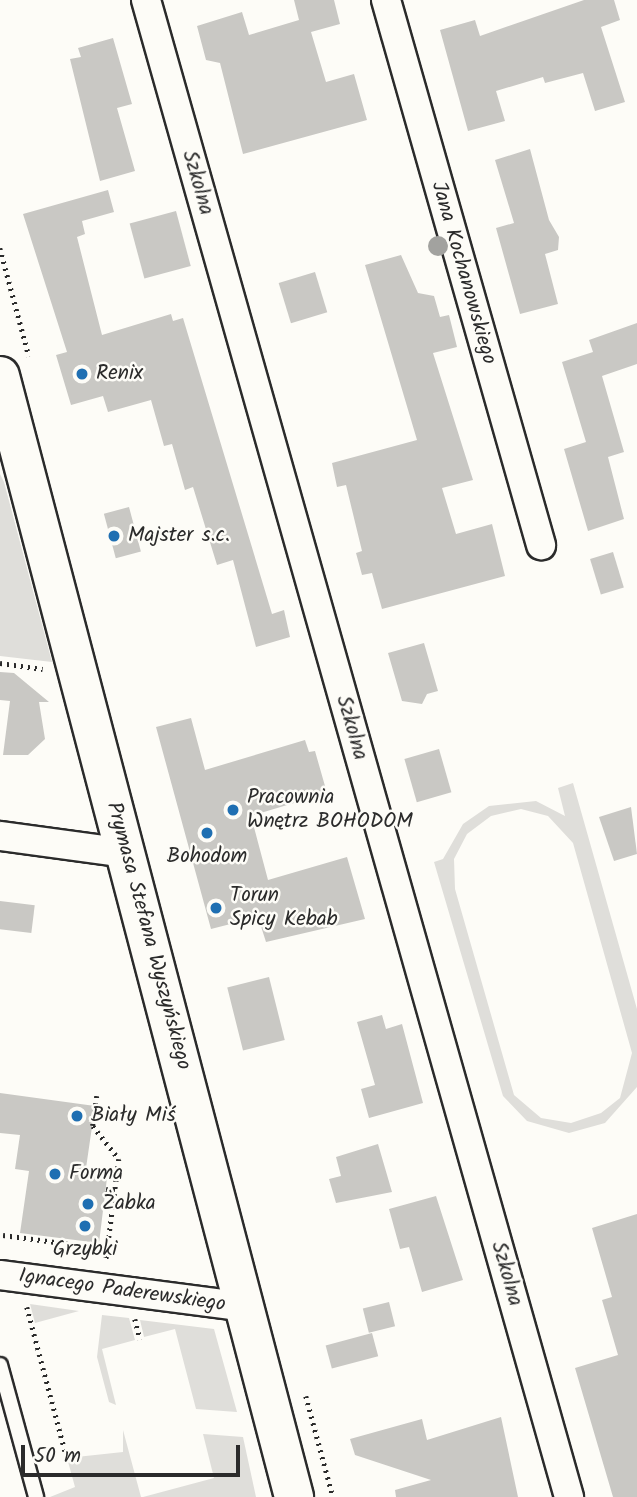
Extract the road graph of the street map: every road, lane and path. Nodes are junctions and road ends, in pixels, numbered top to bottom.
1 (146, 0) edge
2 (386, 0) edge
3 (0, 376) edge
4 (7, 432) edge
5 (541, 545) dead end
6 (0, 836) edge
7 (126, 853) junction
8 (97, 1096) dead end
9 (106, 1189) dead end
10 (115, 1191) junction
11 (3, 1235) dead end
12 (107, 1249) junction
13 (0, 1275) edge
14 (102, 1288) junction
15 (24, 1300) dead end
16 (245, 1307) junction
17 (134, 1314) dead end
18 (141, 1339) dead end
19 (0, 1365) edge
20 (67, 1458) dead end
21 (36, 1497) edge
22 (295, 1497) edge
23 (569, 1497) edge

1 - 23 street, Szkolna
2 - 5 street, Jana Kochanowskiego
3 - 4 main road, Prymasa Stefana Wyszyńskiego
4 - 7 main road, Prymasa Stefana Wyszyńskiego
6 - 7 street
7 - 16 main road, Prymasa Stefana Wyszyńskiego
8 - 10 path
9 - 10 path
10 - 12 path
11 - 12 path
12 - 14 path
13 - 14 street, Ignacego Paderewskiego
14 - 16 street, Ignacego Paderewskiego
15 - 20 path
16 - 22 main road, Prymasa Stefana Wyszyńskiego
17 - 18 path
19 - 21 lane

